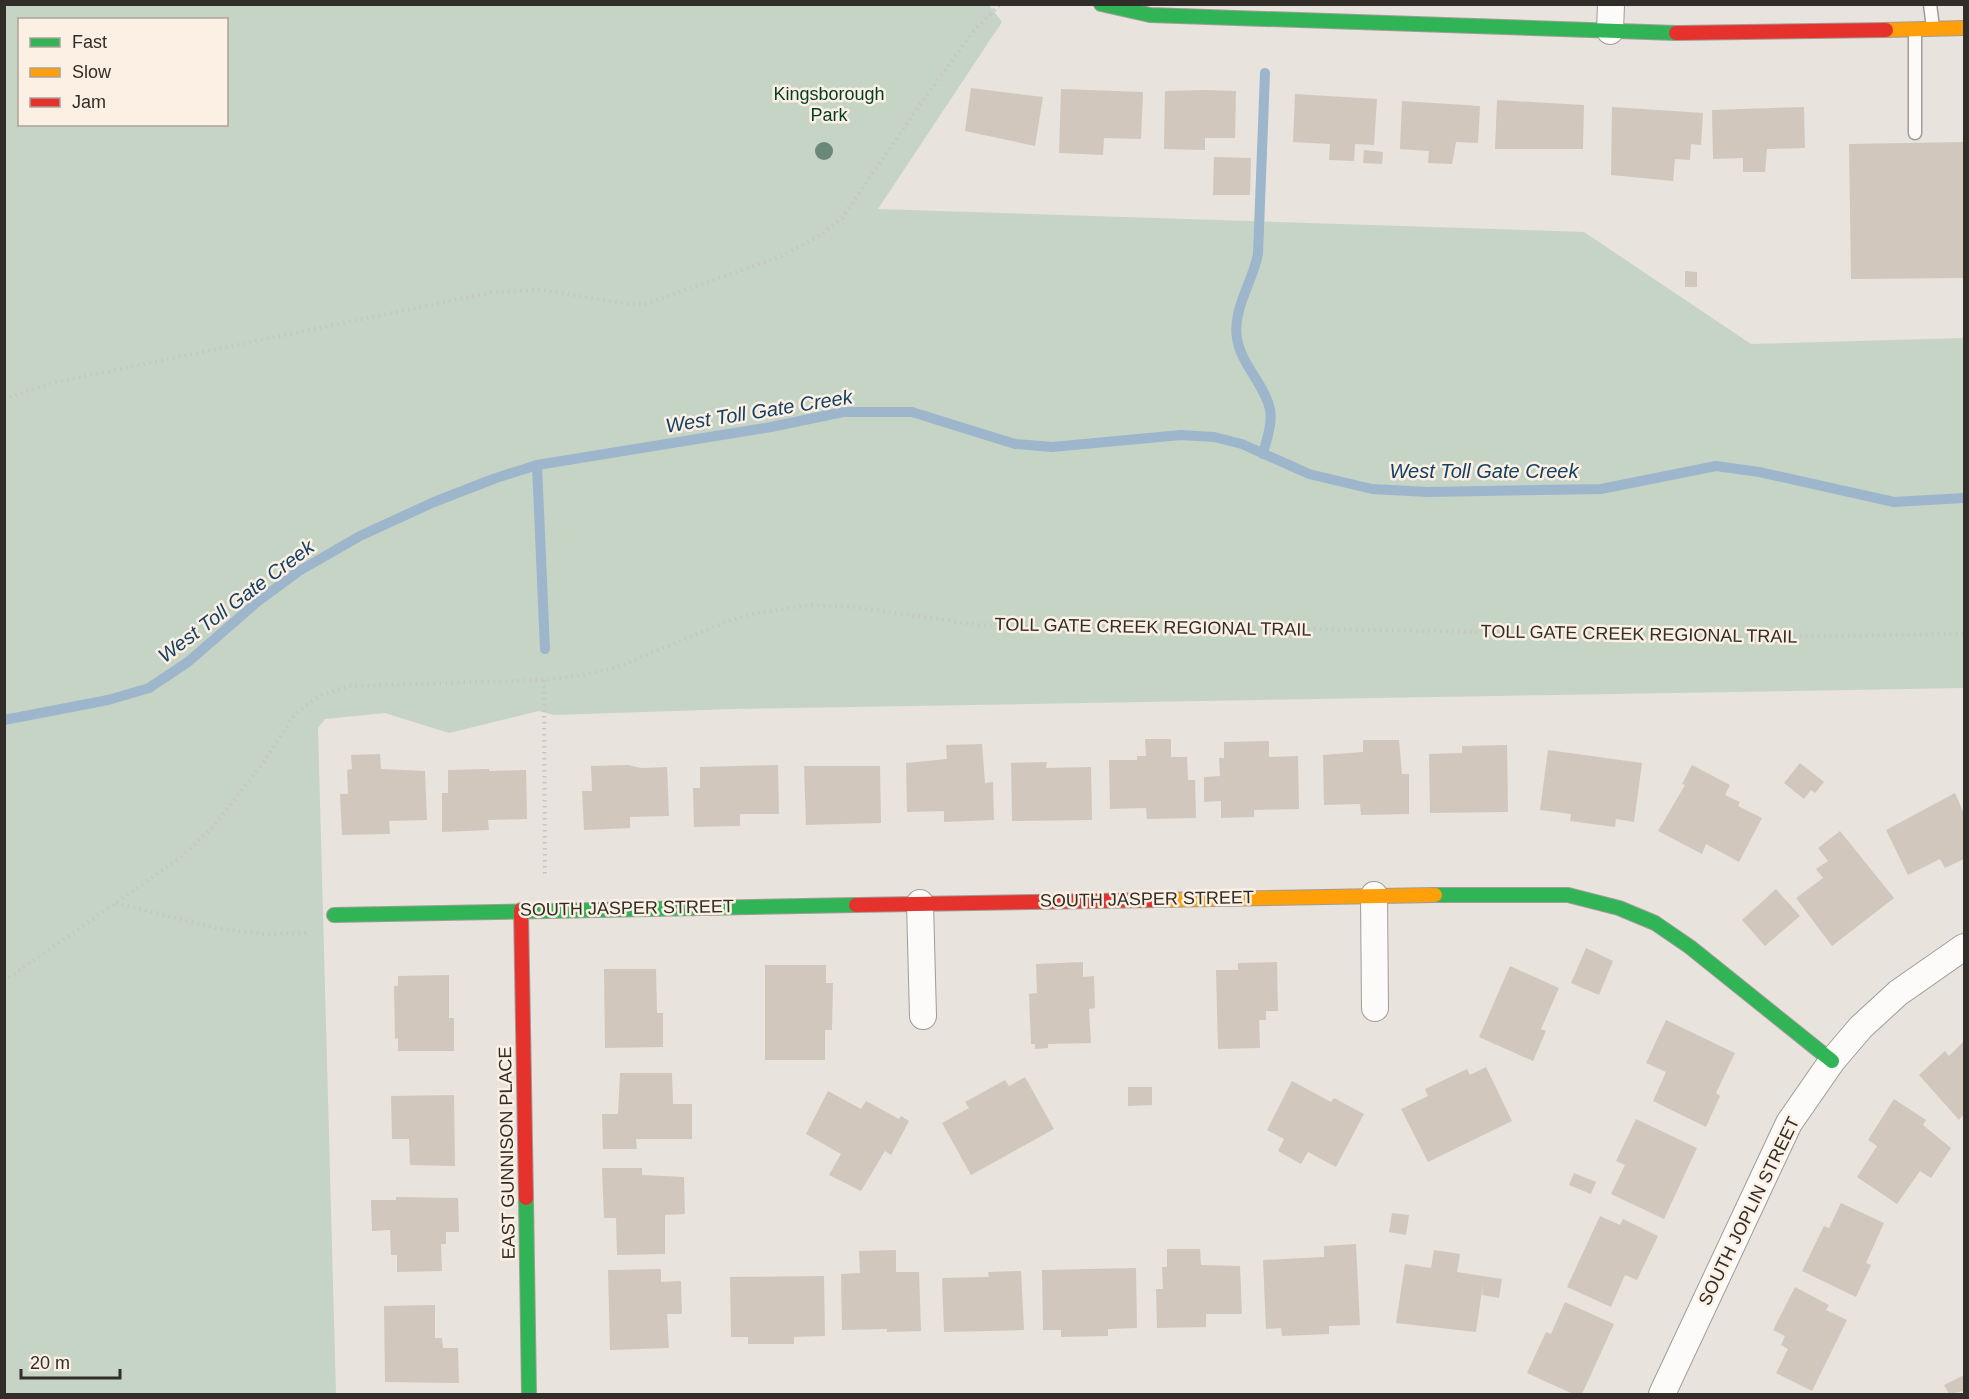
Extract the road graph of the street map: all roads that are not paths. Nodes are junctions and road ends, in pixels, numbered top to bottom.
1 (1101, 4) edge
2 (1611, 4) edge
3 (1930, 4) edge
4 (1965, 28) edge
5 (1915, 29) junction
6 (1933, 29) junction
7 (1610, 31) junction
8 (1915, 133) dead end
9 (1374, 895) junction
10 (920, 903) junction
11 (521, 910) junction
12 (334, 915) road end
13 (1965, 947) edge
14 (1376, 1008) dead end
15 (923, 1016) dead end
16 (1832, 1061) junction
17 (529, 1395) edge
18 (1662, 1395) edge

1 - 7 street
2 - 7 street
3 - 6 lane
4 - 6 street
5 - 6 street
5 - 7 street
5 - 8 lane
9 - 10 street, SOUTH JASPER STREET
9 - 14 street
9 - 16 street, SOUTH JASPER STREET
10 - 11 street, SOUTH JASPER STREET
10 - 15 street
11 - 12 street, SOUTH JASPER STREET
11 - 17 street, EAST GUNNISON PLACE
13 - 16 street, SOUTH JOPLIN STREET
16 - 18 street, SOUTH JOPLIN STREET

